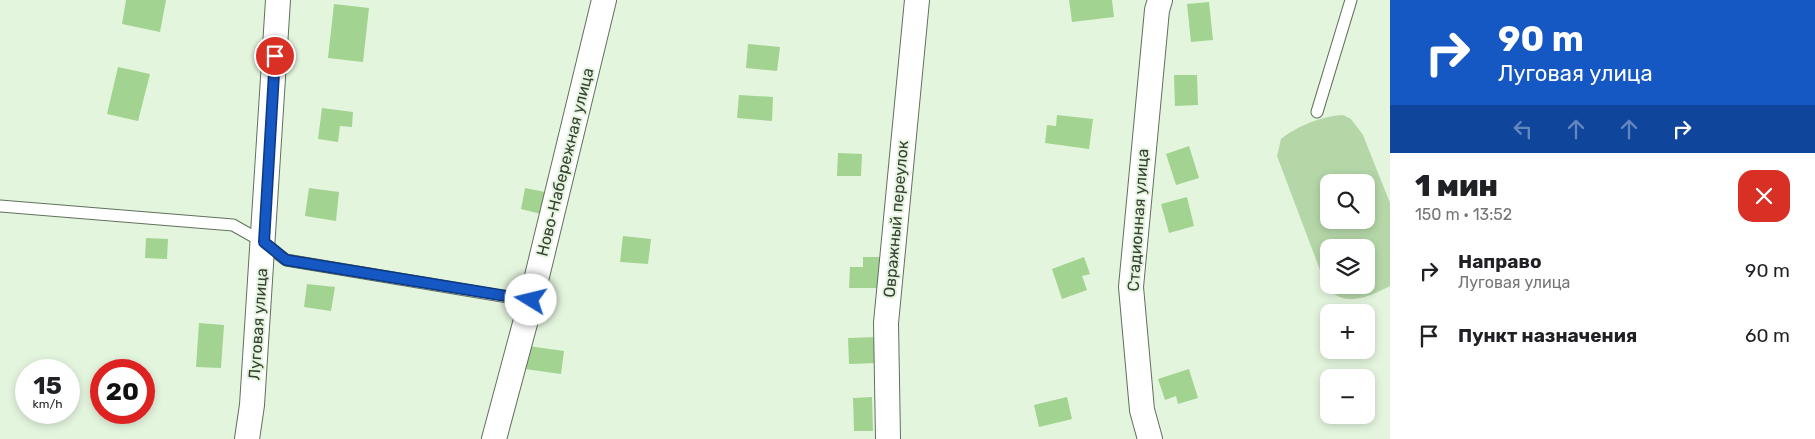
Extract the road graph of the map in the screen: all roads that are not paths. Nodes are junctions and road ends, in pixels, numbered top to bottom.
1 (278, 0) edge
2 (604, 0) edge
3 (917, 0) edge
4 (1160, 0) edge
5 (1351, 0) edge
6 (1318, 112) dead end
7 (0, 206) edge
8 (264, 242) junction
9 (531, 300) junction
10 (247, 439) edge
11 (494, 439) edge
12 (888, 439) edge
13 (1150, 439) edge

1 - 8 street, Луговая улица
2 - 9 street, Ново-Набережная улица
3 - 12 street, Овражный переулок
4 - 13 street, Стадионная улица
5 - 6 lane
7 - 8 lane
8 - 9 lane
8 - 10 street, Луговая улица
9 - 11 street, Ново-Набережная улица

